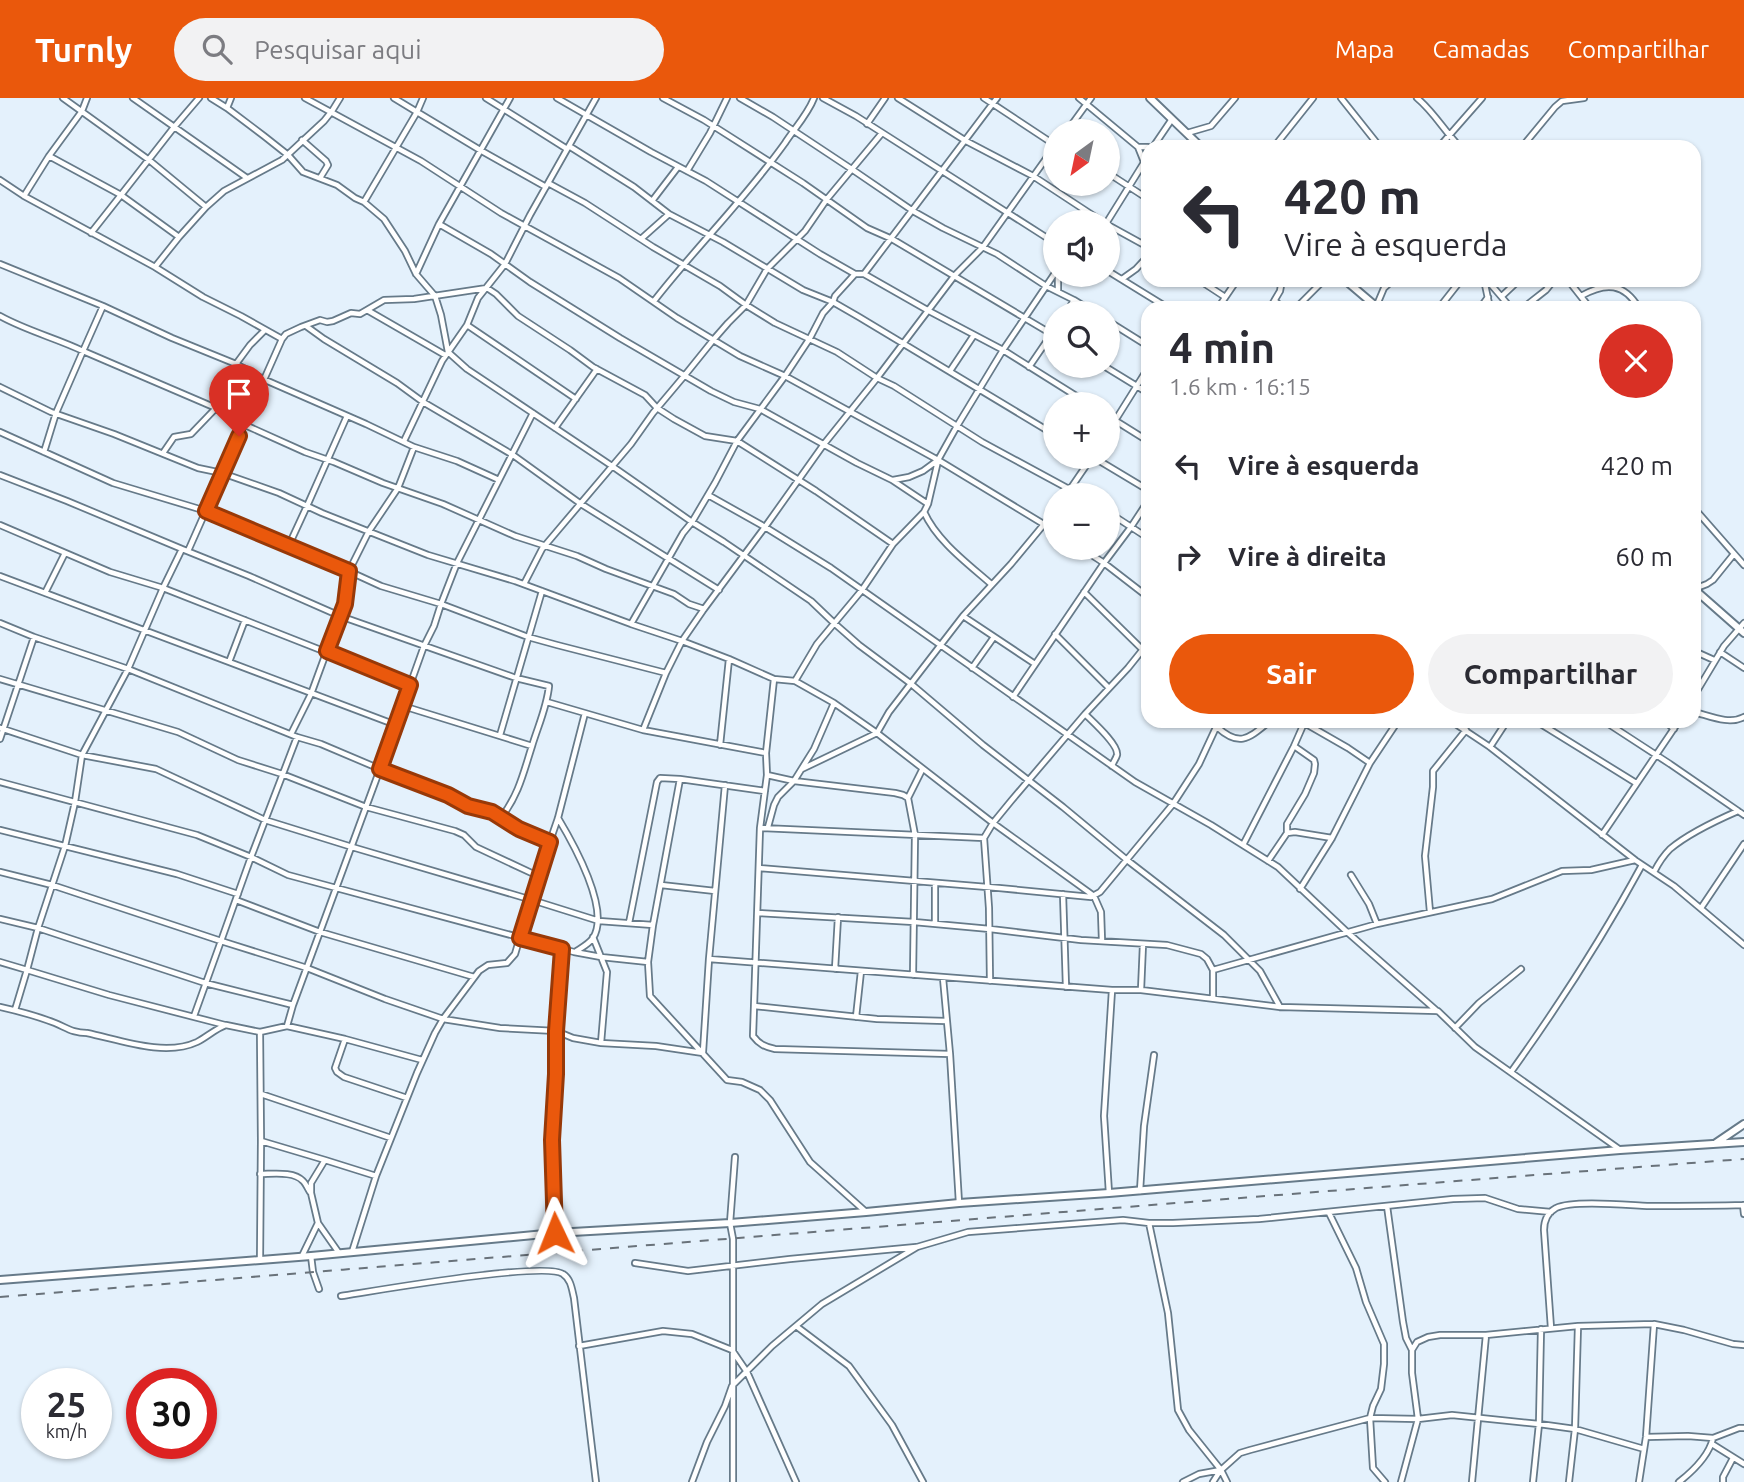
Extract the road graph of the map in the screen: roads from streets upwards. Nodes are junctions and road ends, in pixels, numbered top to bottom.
1 (63, 98) edge
2 (87, 98) edge
3 (133, 98) edge
4 (199, 98) edge
5 (211, 98) edge
6 (231, 98) edge
7 (304, 98) edge
8 (340, 98) edge
9 (394, 98) edge
10 (423, 98) edge
11 (486, 98) edge
12 (510, 98) edge
13 (557, 98) edge
14 (596, 98) edge
15 (663, 98) edge
16 (727, 98) edge
17 (740, 98) edge
18 (814, 98) edge
19 (823, 98) edge
20 (885, 98) edge
21 (898, 98) edge
22 (984, 98) edge
23 (998, 98) edge
24 (1079, 98) edge
25 (1091, 98) edge
26 (1235, 98) edge
27 (1313, 98) edge
28 (1341, 98) edge
29 (1417, 98) edge
30 (1482, 98) edge
31 (1584, 98) edge
32 (1155, 100) edge
33 (1087, 104) junction
34 (993, 105) junction
35 (227, 108) junction
36 (504, 109) junction
37 (82, 111) junction
38 (332, 111) junction
39 (417, 112) junction
40 (586, 116) junction
41 (1076, 119) edge
42 (1172, 119) junction
43 (867, 124) junction
44 (175, 126) junction
45 (713, 126) junction
46 (793, 131) junction
47 (882, 133) junction
48 (1187, 133) junction
49 (1448, 135) junction
50 (1043, 138) edge
51 (302, 140) junction
52 (1158, 140) edge
53 (1194, 140) edge
54 (1280, 140) edge
55 (1374, 140) edge
56 (1444, 140) edge
57 (1453, 140) edge
58 (1528, 140) edge
59 (966, 141) junction
60 (396, 147) junction
61 (1139, 147) joint
62 (568, 148) junction
63 (480, 150) junction
64 (1141, 153) edge
65 (288, 155) junction
66 (49, 156) junction
67 (149, 160) junction
68 (770, 162) junction
69 (1043, 162) edge
70 (678, 167) junction
71 (1141, 167) edge
72 (853, 170) junction
73 (687, 171) junction
74 (942, 171) junction
75 (1033, 176) junction
76 (247, 178) junction
77 (320, 178) junction
78 (0, 180) edge
79 (1120, 180) edge
80 (547, 185) junction
81 (460, 186) junction
82 (1130, 186) junction
83 (1141, 194) edge
84 (121, 195) junction
85 (24, 196) junction
86 (827, 199) junction
87 (652, 201) junction
88 (365, 202) junction
89 (739, 202) junction
90 (206, 207) junction
91 (1086, 210) edge
92 (1114, 210) edge
93 (913, 211) junction
94 (1008, 212) junction
95 (669, 214) junction
96 (439, 224) junction
97 (525, 226) junction
98 (1120, 231) edge
99 (91, 233) junction
100 (710, 235) junction
101 (1043, 235) edge
102 (179, 237) junction
103 (641, 239) junction
104 (797, 239) junction
105 (892, 239) junction
106 (1141, 243) edge
107 (983, 247) junction
108 (0, 264) edge
109 (505, 264) junction
110 (684, 264) junction
111 (1141, 265) edge
112 (155, 267) junction
113 (767, 269) junction
114 (416, 274) junction
115 (855, 274) junction
116 (864, 274) junction
117 (955, 275) junction
118 (1122, 279) joint
119 (1043, 284) edge
120 (1045, 287) edge
121 (1048, 287) edge
122 (1058, 287) edge
123 (1210, 287) edge
124 (1232, 287) edge
125 (1281, 287) edge
126 (1317, 287) edge
127 (1353, 287) edge
128 (1456, 287) edge
129 (1487, 287) edge
130 (1493, 287) edge
131 (1512, 287) edge
132 (1548, 287) edge
133 (1574, 287) edge
134 (1613, 287) edge
135 (1613, 287) edge
136 (487, 288) junction
137 (1059, 292) junction
138 (435, 296) junction
139 (1488, 296) junction
140 (1581, 296) junction
141 (1225, 297) junction
142 (1502, 297) junction
143 (1074, 300) edge
144 (654, 301) junction
145 (1157, 301) edge
146 (1222, 301) edge
147 (1275, 301) edge
148 (1303, 301) edge
149 (1369, 301) edge
150 (1444, 301) edge
151 (1485, 301) edge
152 (1489, 301) edge
153 (1505, 301) edge
154 (1532, 301) edge
155 (1585, 301) edge
156 (1634, 301) edge
157 (833, 302) junction
158 (746, 305) junction
159 (103, 306) junction
160 (367, 310) junction
161 (929, 311) junction
162 (0, 316) edge
163 (1025, 318) junction
164 (305, 325) junction
165 (467, 325) junction
166 (1043, 327) edge
167 (1120, 328) edge
168 (265, 330) junction
169 (974, 335) junction
170 (810, 338) junction
171 (282, 339) junction
172 (714, 340) junction
173 (1141, 342) edge
174 (903, 343) junction
175 (1043, 348) edge
176 (1003, 350) junction
177 (83, 351) junction
178 (447, 354) junction
179 (236, 364) junction
180 (1029, 367) junction
181 (597, 369) junction
182 (950, 371) junction
183 (685, 376) junction
184 (785, 376) junction
185 (1120, 376) edge
186 (877, 378) junction
187 (264, 379) junction
188 (1141, 380) edge
189 (0, 387) edge
190 (1137, 387) junction
191 (979, 388) junction
192 (1141, 389) edge
193 (1070, 392) edge
194 (576, 399) junction
195 (423, 402) junction
196 (216, 408) junction
197 (657, 408) junction
198 (760, 409) junction
199 (849, 411) junction
200 (533, 413) junction
201 (56, 414) junction
202 (1120, 415) edge
203 (346, 416) junction
204 (1120, 424) edge
205 (245, 425) junction
206 (957, 426) junction
207 (555, 428) junction
208 (1043, 428) edge
209 (2, 432) edge
210 (1141, 437) edge
211 (737, 441) junction
212 (0, 442) edge
213 (404, 442) junction
214 (824, 444) junction
215 (414, 447) junction
216 (44, 452) junction
217 (163, 453) junction
218 (513, 455) junction
219 (938, 460) junction
220 (327, 461) junction
221 (611, 466) junction
222 (1113, 469) edge
223 (222, 473) junction
224 (0, 475) edge
225 (798, 479) junction
226 (499, 480) junction
227 (892, 480) junction
228 (1058, 483) edge
229 (1141, 486) edge
230 (398, 488) junction
231 (708, 495) junction
232 (581, 504) junction
233 (928, 504) junction
234 (307, 506) junction
235 (206, 511) junction
236 (1141, 511) edge
237 (924, 512) junction
238 (1701, 516) edge
239 (480, 519) junction
240 (1120, 520) edge
241 (692, 522) junction
242 (1043, 523) edge
243 (0, 524) edge
244 (1043, 526) edge
245 (765, 527) junction
246 (1131, 527) junction
247 (369, 531) junction
248 (1141, 533) edge
249 (893, 544) junction
250 (289, 545) junction
251 (545, 545) junction
252 (185, 550) junction
253 (65, 553) junction
254 (1734, 554) junction
255 (743, 555) junction
256 (668, 558) junction
257 (1099, 560) edge
258 (457, 563) junction
259 (1104, 563) junction
260 (1744, 565) edge
261 (349, 571) junction
262 (0, 576) edge
263 (524, 584) junction
264 (991, 584) junction
265 (1701, 586) edge
266 (651, 587) junction
267 (163, 588) junction
268 (719, 590) junction
269 (862, 590) junction
270 (542, 591) junction
271 (1084, 592) junction
272 (1141, 592) edge
273 (45, 593) junction
274 (1701, 595) edge
275 (441, 604) junction
276 (704, 609) junction
277 (340, 616) junction
278 (963, 616) junction
279 (246, 620) junction
280 (0, 623) edge
281 (834, 624) junction
282 (631, 625) junction
283 (1742, 628) edge
284 (146, 631) junction
285 (1055, 634) junction
286 (34, 636) junction
287 (528, 636) junction
288 (994, 637) junction
289 (682, 641) junction
290 (940, 645) junction
291 (424, 646) junction
292 (1141, 648) edge
293 (327, 651) junction
294 (1141, 652) edge
295 (1720, 652) junction
296 (1701, 654) edge
297 (729, 659) junction
298 (1714, 660) junction
299 (229, 662) junction
300 (1035, 664) junction
301 (972, 668) junction
302 (1744, 668) edge
303 (128, 669) junction
304 (666, 673) junction
305 (516, 678) junction
306 (0, 679) edge
307 (774, 679) junction
308 (795, 681) junction
309 (910, 683) junction
310 (1701, 683) edge
311 (17, 685) junction
312 (410, 685) junction
313 (1109, 688) junction
314 (311, 694) junction
315 (1013, 697) junction
316 (547, 702) junction
317 (834, 703) junction
318 (403, 706) junction
319 (107, 711) junction
320 (585, 713) junction
321 (1085, 714) junction
322 (1701, 714) edge
323 (1744, 717) edge
324 (397, 725) junction
325 (1216, 728) edge
326 (1220, 728) edge
327 (1260, 728) edge
328 (1301, 728) edge
329 (1313, 728) edge
330 (1393, 728) edge
331 (1462, 728) edge
332 (1502, 728) edge
333 (1547, 728) edge
334 (1615, 728) edge
335 (1, 729) edge
336 (1674, 729) edge
337 (643, 730) junction
338 (1465, 730) junction
339 (877, 733) junction
340 (291, 734) junction
341 (499, 735) junction
342 (1068, 736) junction
343 (298, 737) junction
344 (0, 739) edge
345 (720, 745) junction
346 (532, 746) junction
347 (1294, 746) junction
348 (1490, 747) junction
349 (766, 753) junction
350 (82, 755) junction
351 (1656, 755) junction
352 (1370, 764) junction
353 (1111, 766) junction
354 (380, 769) junction
355 (802, 769) junction
356 (922, 770) junction
357 (282, 774) junction
358 (767, 775) junction
359 (680, 779) junction
360 (794, 781) junction
361 (1029, 781) junction
362 (0, 782) edge
363 (1636, 783) junction
364 (725, 785) junction
365 (765, 791) junction
366 (908, 798) junction
367 (75, 802) junction
368 (1173, 804) junction
369 (366, 807) junction
370 (1742, 813) edge
371 (500, 818) junction
372 (558, 818) junction
373 (265, 820) junction
374 (993, 823) junction
375 (768, 827) junction
376 (760, 828) junction
377 (0, 830) edge
378 (1287, 833) junction
379 (915, 835) junction
380 (1602, 835) junction
381 (984, 838) junction
382 (1332, 838) junction
383 (550, 842) junction
384 (1243, 845) junction
385 (1744, 845) edge
386 (65, 846) junction
387 (352, 847) junction
388 (251, 857) junction
389 (1126, 860) junction
390 (1635, 860) junction
391 (1268, 861) junction
392 (1642, 865) junction
393 (759, 868) junction
394 (0, 872) edge
395 (1654, 872) junction
396 (1351, 875) dead end
397 (538, 876) junction
398 (915, 880) junction
399 (935, 883) junction
400 (52, 885) junction
401 (661, 885) junction
402 (987, 887) junction
403 (336, 889) junction
404 (1300, 889) junction
405 (716, 891) junction
406 (1063, 894) junction
407 (1094, 896) junction
408 (237, 897) junction
409 (532, 900) junction
410 (1701, 908) junction
411 (1430, 912) junction
412 (758, 914) junction
413 (838, 917) junction
414 (0, 919) edge
415 (599, 921) junction
416 (914, 922) junction
417 (629, 923) junction
418 (935, 924) junction
419 (1377, 924) junction
420 (653, 925) junction
421 (38, 928) junction
422 (990, 929) junction
423 (320, 932) junction
424 (1348, 932) junction
425 (593, 937) junction
426 (520, 938) junction
427 (1065, 938) junction
428 (220, 941) junction
429 (1102, 941) junction
430 (1143, 944) junction
431 (1744, 945) edge
432 (562, 949) junction
433 (574, 952) junction
434 (601, 957) junction
435 (709, 959) junction
436 (1250, 960) junction
437 (0, 962) edge
438 (648, 962) junction
439 (755, 962) junction
440 (307, 968) junction
441 (835, 969) junction
442 (1521, 969) dead end
443 (27, 970) junction
444 (1213, 970) junction
445 (861, 971) junction
446 (913, 975) junction
447 (474, 977) junction
448 (943, 978) junction
449 (990, 981) junction
450 (205, 983) junction
451 (1066, 987) junction
452 (1112, 990) junction
453 (1141, 990) junction
454 (1213, 998) junction
455 (293, 1004) junction
456 (754, 1006) junction
457 (0, 1007) edge
458 (1280, 1007) junction
459 (15, 1010) junction
460 (1438, 1011) junction
461 (194, 1016) junction
462 (856, 1017) junction
463 (443, 1019) junction
464 (946, 1021) junction
465 (226, 1025) junction
466 (287, 1026) junction
467 (1455, 1028) junction
468 (556, 1031) junction
469 (260, 1032) junction
470 (345, 1039) junction
471 (601, 1043) junction
472 (703, 1052) junction
473 (950, 1055) junction
474 (1154, 1055) dead end
475 (422, 1060) junction
476 (1511, 1072) junction
477 (261, 1094) junction
478 (407, 1098) junction
479 (1744, 1124) edge
480 (391, 1138) junction
481 (261, 1141) junction
482 (1744, 1142) edge
483 (1714, 1144) junction
484 (1620, 1150) junction
485 (735, 1157) dead end
486 (325, 1160) junction
487 (260, 1174) junction
488 (376, 1176) junction
489 (1140, 1191) junction
490 (310, 1193) junction
491 (1109, 1193) junction
492 (959, 1203) junction
493 (1744, 1205) edge
494 (1387, 1206) junction
495 (866, 1212) junction
496 (1551, 1212) junction
497 (1329, 1213) junction
498 (1744, 1214) edge
499 (318, 1223) junction
500 (730, 1223) junction
501 (1149, 1223) junction
502 (555, 1233) junction
503 (917, 1247) junction
504 (352, 1252) junction
505 (340, 1253) junction
506 (302, 1256) junction
507 (311, 1256) junction
508 (260, 1260) junction
509 (635, 1263) dead end
510 (733, 1265) junction
511 (0, 1280) edge
512 (320, 1289) dead end
513 (341, 1296) dead end
514 (1654, 1324) junction
515 (796, 1326) junction
516 (1578, 1326) junction
517 (1551, 1328) junction
518 (1541, 1329) junction
519 (1486, 1335) junction
520 (1744, 1345) edge
521 (579, 1346) junction
522 (732, 1350) junction
523 (1412, 1350) junction
524 (747, 1372) junction
525 (732, 1386) junction
526 (1479, 1417) junction
527 (1370, 1418) junction
528 (1418, 1419) junction
529 (1744, 1420) edge
530 (1539, 1424) junction
531 (1741, 1428) edge
532 (1575, 1429) junction
533 (1646, 1437) junction
534 (1713, 1441) junction
535 (1644, 1449) junction
536 (1734, 1458) junction
537 (1744, 1464) edge
538 (1221, 1470) junction
539 (596, 1482) edge
540 (692, 1482) edge
541 (733, 1482) edge
542 (796, 1482) edge
543 (923, 1482) edge
544 (1183, 1482) edge
545 (1213, 1482) edge
546 (1227, 1482) edge
547 (1385, 1482) edge
548 (1401, 1482) edge
549 (1472, 1482) edge
550 (1533, 1482) edge
551 (1569, 1482) edge
552 (1639, 1482) edge
553 (1679, 1482) edge
554 (1723, 1482) edge

1 - 37 street
2 - 37 street
3 - 44 street
4 - 44 street
5 - 35 street
6 - 35 street
7 - 38 street
8 - 38 street
9 - 39 street
10 - 39 street
11 - 36 street
12 - 36 street
13 - 40 street
14 - 40 street
15 - 45 street
16 - 45 street
17 - 46 street
18 - 46 street
19 - 43 street
20 - 43 street
21 - 59 street
22 - 34 street
23 - 34 street
24 - 33 street
25 - 33 street
26 - 48 street
27 - 54 street
28 - 55 street
29 - 49 street
30 - 49 street
31 - 58 street
32 - 42 street
33 - 41 street
33 - 61 street
34 - 50 street
34 - 59 street
35 - 65 street
36 - 62 street
36 - 63 street
37 - 66 street
37 - 67 street
38 - 51 street
38 - 60 street
39 - 60 street
39 - 63 street
40 - 62 street
40 - 70 street
42 - 48 street
42 - 52 street
43 - 47 street
44 - 67 street
44 - 76 street
45 - 68 street
45 - 73 street
46 - 68 street
46 - 72 street
47 - 72 street
47 - 74 street
48 - 53 street
49 - 56 street
49 - 57 street
51 - 65 street
51 - 77 street
59 - 74 street
59 - 75 street
60 - 81 street
60 - 88 street
61 - 64 street
62 - 80 street
62 - 87 street
63 - 80 street
63 - 81 street
65 - 76 street
65 - 77 street
66 - 84 street
66 - 85 street
67 - 84 street
67 - 90 street
68 - 86 street
68 - 89 street
69 - 75 street
70 - 73 street
70 - 87 street
71 - 82 street
72 - 86 street
72 - 93 street
73 - 89 street
74 - 93 street
74 - 94 street
75 - 91 street
75 - 94 street
76 - 90 street
77 - 88 street
78 - 85 street
79 - 82 street
80 - 97 street
80 - 103 street
81 - 96 street
81 - 97 street
82 - 83 street
82 - 92 street
84 - 99 street
84 - 102 street
85 - 99 street
86 - 104 street
86 - 105 street
87 - 95 street
88 - 114 street
89 - 100 street
89 - 104 street
90 - 102 street
93 - 105 street
93 - 107 street
94 - 101 street
94 - 107 street
95 - 100 street
95 - 103 street
96 - 109 street
96 - 114 street
97 - 109 street
97 - 144 street
98 - 106 street
99 - 112 street
100 - 110 street
100 - 113 street
102 - 112 street
103 - 110 street
104 - 113 street
104 - 115 street
105 - 116 street
105 - 117 street
107 - 117 street
107 - 119 street
108 - 159 street
109 - 136 street
109 - 183 street
110 - 144 street
110 - 158 street
111 - 118 street
112 - 168 street
113 - 157 street
113 - 158 street
114 - 138 street
115 - 116 street
115 - 157 street
116 - 161 street
117 - 161 street
117 - 163 street
118 - 145 street
120 - 163 street
121 - 137 street
122 - 137 street
123 - 141 street
124 - 141 street
125 - 147 street
126 - 148 street
127 - 149 street
128 - 150 street
129 - 139 street
130 - 142 street
131 - 142 street
132 - 154 street
133 - 140 street
134 - 140 street
135 - 156 street
136 - 138 street
136 - 165 street
136 - 181 street
137 - 143 street
138 - 160 street
138 - 178 street
139 - 151 street
139 - 152 street
140 - 155 street
141 - 146 street
142 - 153 street
144 - 172 street
157 - 170 street
157 - 174 street
158 - 170 street
158 - 172 street
159 - 177 street
159 - 179 street
160 - 164 street
160 - 178 street
161 - 169 street
161 - 174 street
162 - 177 street
163 - 166 street
163 - 176 street
164 - 171 street
164 - 195 street
165 - 178 street
165 - 194 street
167 - 173 street
168 - 171 street
168 - 179 street
169 - 176 street
169 - 182 street
170 - 184 street
170 - 186 street
171 - 187 street
172 - 183 street
172 - 184 street
174 - 182 street
174 - 186 street
175 - 180 street
176 - 180 street
176 - 191 street
177 - 196 street
177 - 201 street
178 - 195 street
178 - 200 street
179 - 187 street
180 - 193 street
181 - 194 street
181 - 197 street
182 - 191 street
183 - 197 street
183 - 198 street
184 - 198 street
184 - 199 street
185 - 190 street
186 - 199 street
186 - 206 street
187 - 203 street
187 - 205 street
188 - 190 street
189 - 201 street
190 - 192 street
190 - 202 street
191 - 206 street
191 - 208 street
194 - 207 street
195 - 213 street
195 - 218 street
196 - 205 street
196 - 217 street
197 - 211 street
197 - 221 street
198 - 211 street
198 - 214 street
199 - 214 street
199 - 219 street
200 - 207 street
200 - 218 street
201 - 216 street
201 - 217 street
203 - 213 street
203 - 220 street
204 - 210 street
205 - 220 street
205 - 223 street
206 - 219 street
206 - 228 street
207 - 221 street
209 - 212 street
209 - 216 street
211 - 225 street
211 - 231 street
213 - 215 street
214 - 225 street
214 - 227 street
215 - 226 street
215 - 230 street
216 - 235 street
217 - 223 street
218 - 226 street
218 - 232 street
219 - 227 street
219 - 233 street
219 - 242 street
220 - 230 street
220 - 234 street
221 - 232 street
221 - 241 street
222 - 229 street
223 - 234 street
223 - 235 street
224 - 252 street
225 - 245 street
225 - 249 street
226 - 239 street
227 - 233 street
230 - 239 street
230 - 247 street
231 - 241 street
231 - 245 street
232 - 251 street
232 - 256 street
233 - 237 street
234 - 247 street
234 - 250 street
235 - 250 street
235 - 252 street
236 - 246 street
237 - 249 street
237 - 264 street
238 - 254 street
239 - 251 street
239 - 258 street
240 - 246 street
241 - 255 street
241 - 256 street
243 - 253 street
244 - 264 street
245 - 255 street
245 - 269 street
246 - 248 street
246 - 259 street
247 - 258 street
247 - 261 street
249 - 269 street
250 - 261 street
251 - 263 street
251 - 266 street
252 - 267 street
252 - 277 street
253 - 267 street
253 - 273 street
254 - 260 street
254 - 265 street
255 - 268 street
255 - 281 street
256 - 266 street
256 - 268 street
257 - 259 street
258 - 263 street
258 - 275 street
259 - 271 street
259 - 272 street
261 - 275 street
261 - 277 street
262 - 273 street
263 - 270 street
264 - 278 street
266 - 276 street
266 - 282 street
267 - 279 street
267 - 284 street
268 - 276 street
269 - 281 street
269 - 290 street
270 - 282 street
270 - 287 street
271 - 285 street
271 - 292 street
273 - 284 street
274 - 283 street
275 - 287 street
275 - 291 street
276 - 289 street
277 - 291 street
277 - 293 street
278 - 288 street
278 - 290 street
279 - 293 street
279 - 299 street
280 - 286 street
281 - 308 street
281 - 309 street
282 - 289 street
283 - 295 street
284 - 299 street
284 - 303 street
285 - 300 street
285 - 313 street
286 - 303 street
286 - 311 street
287 - 304 street
287 - 305 street
288 - 300 street
288 - 301 street
289 - 297 street
289 - 304 street
290 - 301 street
290 - 309 street
291 - 305 street
291 - 312 street
293 - 312 street
293 - 314 street
294 - 313 street
295 - 298 street
295 - 302 street
296 - 298 street
297 - 307 street
297 - 345 street
298 - 310 street
299 - 314 street
300 - 315 street
301 - 315 street
303 - 319 street
303 - 340 street
304 - 337 street
305 - 316 street
305 - 341 street
306 - 311 street
307 - 308 street
307 - 349 street
308 - 317 street
309 - 339 street
309 - 361 street
311 - 319 street
311 - 335 street
312 - 318 street
313 - 321 street
314 - 324 street
314 - 340 street
315 - 342 street
316 - 320 street
316 - 346 street
317 - 339 street
317 - 355 street
318 - 324 street
318 - 341 street
319 - 350 street
319 - 357 street
320 - 337 street
320 - 372 street
321 - 342 street
321 - 353 street
322 - 323 street
324 - 354 street
325 - 368 street
326 - 327 street
328 - 347 street
329 - 352 street
330 - 352 street
331 - 338 street
332 - 348 street
333 - 363 street
334 - 351 street
335 - 344 street
335 - 350 street
336 - 351 street
337 - 345 street
338 - 348 street
338 - 411 street
339 - 355 street
339 - 356 street
340 - 343 street
341 - 346 street
342 - 353 street
342 - 361 street
343 - 354 street
343 - 357 street
345 - 349 street
346 - 371 street
347 - 378 street
347 - 384 street
348 - 380 street
349 - 358 street
350 - 367 street
350 - 373 street
351 - 363 street
351 - 370 street
352 - 382 street
353 - 368 street
354 - 369 street
354 - 371 street
355 - 360 street
356 - 366 street
356 - 374 street
357 - 369 street
357 - 373 street
358 - 360 street
358 - 365 street
359 - 364 street
359 - 401 street
359 - 417 street
360 - 366 street
360 - 375 street
361 - 374 street
361 - 389 street
362 - 367 street
363 - 380 street
364 - 365 street
364 - 405 street
365 - 376 street
366 - 379 street
367 - 386 street
367 - 388 street
368 - 384 street
368 - 389 street
369 - 387 street
369 - 397 street
370 - 395 street
371 - 383 street
372 - 383 street
372 - 415 street
373 - 387 street
373 - 388 street
374 - 381 street
374 - 407 street
375 - 376 street
375 - 379 street
376 - 393 street
377 - 386 street
378 - 382 street
378 - 391 street
379 - 381 street
379 - 398 street
380 - 390 street
381 - 402 street
382 - 404 street
383 - 397 street
384 - 391 street
385 - 410 street
386 - 400 street
386 - 408 street
387 - 403 street
387 - 409 street
388 - 403 street
388 - 408 street
389 - 407 street
389 - 436 street
390 - 392 street
390 - 411 street
391 - 404 street
392 - 395 street
392 - 476 street
393 - 398 street
393 - 412 street
394 - 400 street
395 - 410 street
396 - 419 street
397 - 409 street
398 - 399 street
398 - 416 street
399 - 402 street
399 - 418 street
400 - 421 street
400 - 428 street
401 - 405 street
401 - 420 street
402 - 406 street
402 - 422 street
403 - 423 street
403 - 426 street
404 - 424 street
405 - 435 street
406 - 407 street
406 - 427 street
407 - 429 street
408 - 423 street
408 - 428 street
409 - 415 street
409 - 426 street
410 - 431 street
411 - 419 street
412 - 413 street
412 - 439 street
413 - 416 street
413 - 441 street
414 - 421 street
415 - 417 street
415 - 425 street
416 - 418 street
416 - 446 street
417 - 420 street
418 - 422 street
419 - 424 street
420 - 438 street
421 - 443 street
421 - 450 street
422 - 427 street
422 - 449 street
423 - 440 street
423 - 447 street
424 - 436 street
424 - 460 street
425 - 433 street
425 - 434 street
426 - 432 street
426 - 447 street
427 - 429 street
427 - 451 street
428 - 440 street
428 - 450 street
429 - 430 street
430 - 444 street
430 - 453 street
432 - 433 street
432 - 468 street
433 - 434 street
434 - 438 street
434 - 471 street
435 - 439 street
435 - 472 street
436 - 444 street
436 - 458 street
437 - 443 street
438 - 472 street
439 - 441 street
439 - 456 street
440 - 455 street
440 - 463 street
441 - 445 street
442 - 467 street
443 - 459 street
443 - 461 street
444 - 454 street
445 - 446 street
445 - 462 street
446 - 448 street
447 - 463 street
448 - 449 street
448 - 464 street
449 - 451 street
450 - 455 street
450 - 461 street
451 - 452 street
452 - 453 street
452 - 491 street
453 - 454 street
454 - 458 street
455 - 466 street
456 - 462 street
456 - 473 street
457 - 459 street
458 - 460 street
459 - 465 street
460 - 467 street
461 - 465 street
462 - 464 street
463 - 468 street
463 - 475 street
464 - 473 street
465 - 469 street
466 - 469 street
466 - 470 street
467 - 476 street
468 - 471 street
468 - 502 street
469 - 477 street
470 - 475 street
470 - 478 street
471 - 472 street
472 - 495 street
473 - 492 street
474 - 489 street
475 - 478 street
476 - 484 street
477 - 480 street
477 - 481 street
478 - 480 street
479 - 483 street
480 - 488 street
481 - 486 street
481 - 487 street
482 - 483 street
483 - 484 street
484 - 489 street
485 - 500 street
486 - 488 street
486 - 490 street
487 - 490 street
487 - 508 street
488 - 504 street
489 - 491 street
490 - 499 street
491 - 492 street
492 - 495 street
493 - 496 street
493 - 498 street
494 - 496 street
494 - 497 street
494 - 523 street
495 - 500 street
496 - 517 street
497 - 501 street
497 - 527 street
499 - 505 street
499 - 506 street
500 - 502 street
500 - 510 street
501 - 503 street
501 - 538 street
502 - 504 street
503 - 510 street
503 - 515 street
504 - 505 street
505 - 507 street
506 - 507 street
506 - 508 street
507 - 512 street
508 - 511 street
509 - 510 street
510 - 522 street
513 - 521 street
514 - 516 street
514 - 520 street
514 - 533 street
515 - 524 street
515 - 543 street
516 - 517 street
516 - 532 street
517 - 518 street
518 - 519 street
518 - 530 street
519 - 523 street
519 - 526 street
521 - 522 street
521 - 539 street
522 - 524 street
522 - 525 street
523 - 528 street
524 - 525 street
524 - 542 street
525 - 540 street
525 - 541 street
526 - 528 street
526 - 530 street
526 - 549 street
527 - 528 street
527 - 538 street
527 - 547 street
528 - 548 street
529 - 531 street
530 - 532 street
530 - 550 street
531 - 534 street
532 - 535 street
532 - 551 street
533 - 534 street
533 - 535 street
534 - 536 street
534 - 553 street
535 - 552 street
536 - 537 street
536 - 554 street
538 - 544 street
538 - 545 street
538 - 546 street

